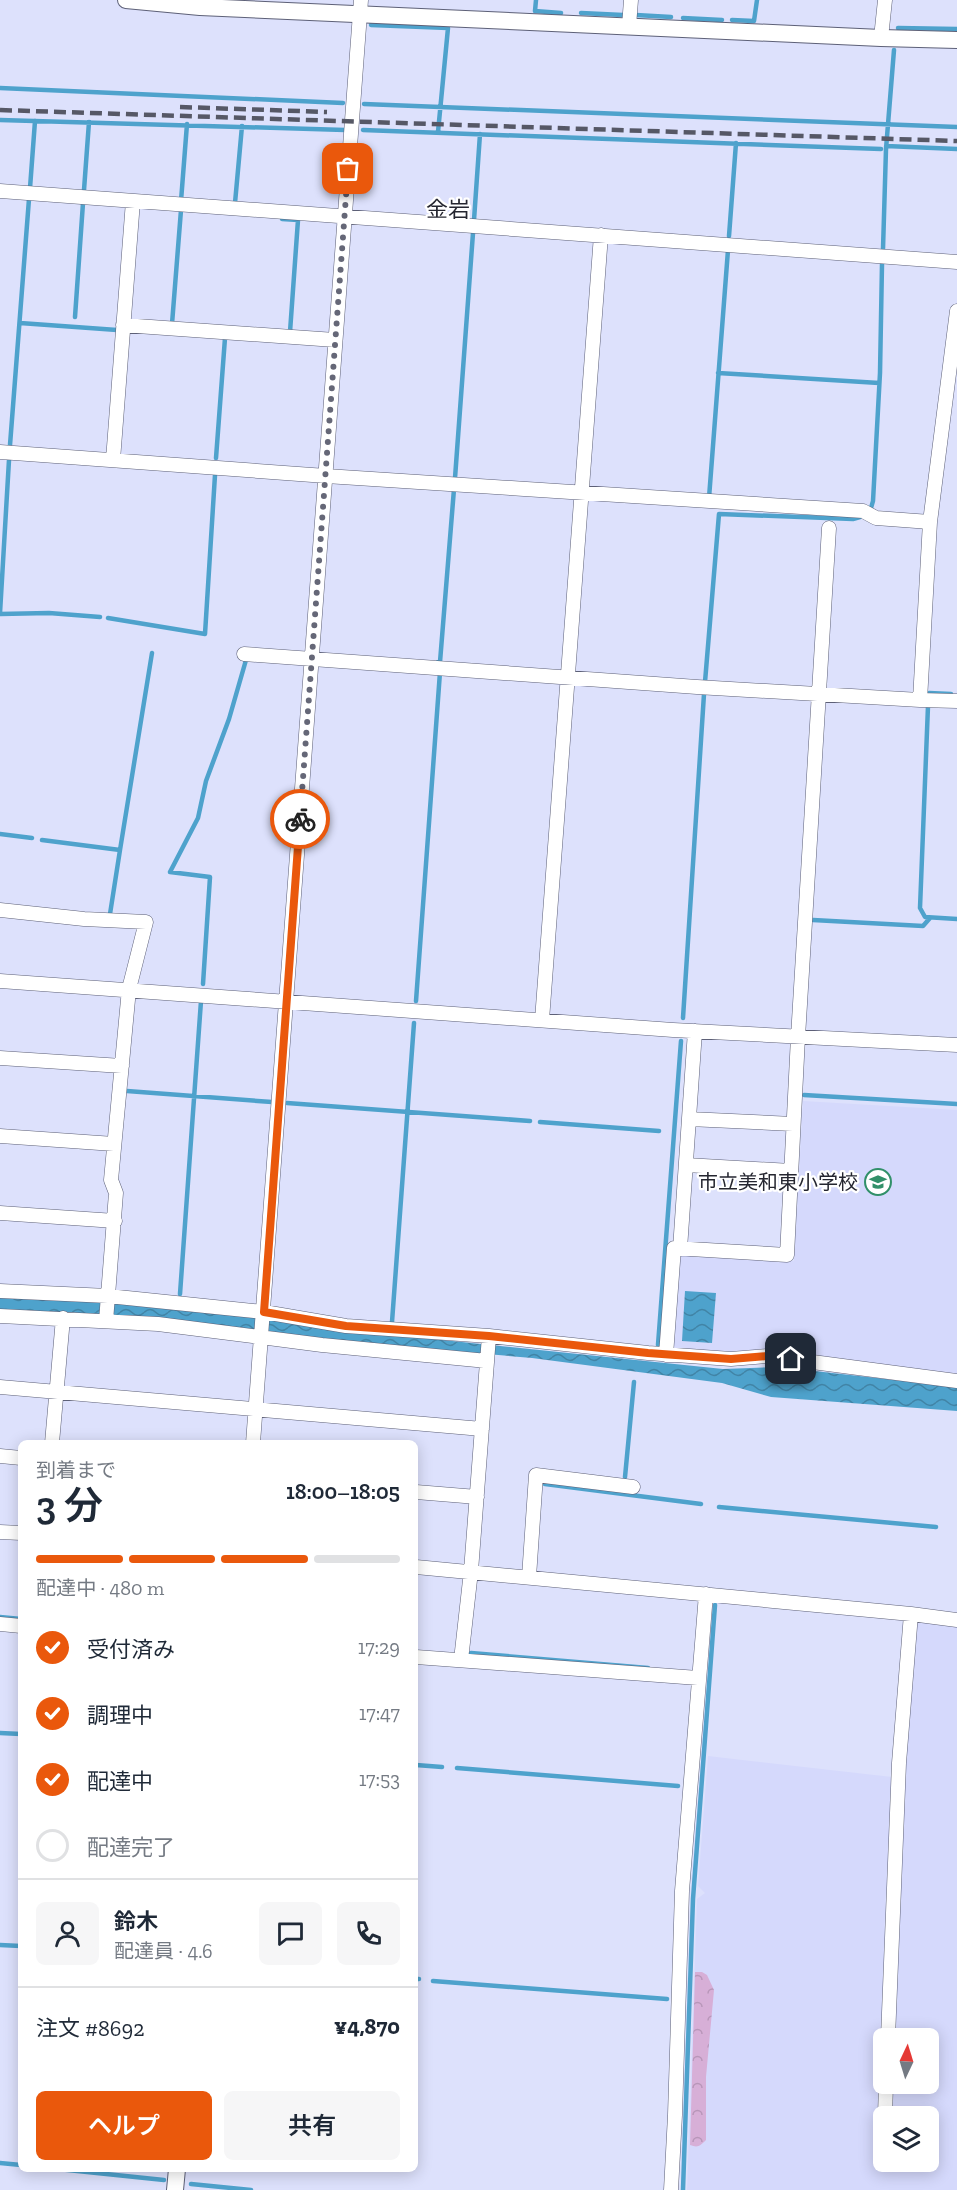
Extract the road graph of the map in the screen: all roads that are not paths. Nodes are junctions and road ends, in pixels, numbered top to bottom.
1 (122, 0) edge
2 (126, 0) edge
3 (631, 0) edge
4 (885, 0) edge
5 (360, 7) edge
6 (629, 26) junction
7 (881, 38) junction
8 (957, 40) edge
9 (0, 191) edge
10 (133, 201) junction
11 (345, 216) junction
12 (601, 235) junction
13 (957, 262) edge
14 (957, 311) edge
15 (123, 325) junction
16 (335, 340) junction
17 (955, 351) edge
18 (0, 452) edge
19 (113, 460) junction
20 (326, 476) junction
21 (582, 493) junction
22 (930, 522) junction
23 (829, 528) dead end
24 (244, 654) dead end
25 (312, 659) junction
26 (568, 678) junction
27 (820, 695) junction
28 (920, 700) junction
29 (957, 701) edge
30 (0, 910) edge
31 (0, 981) edge
32 (129, 989) junction
33 (285, 1000) junction
34 (542, 1020) junction
35 (695, 1031) junction
36 (798, 1037) junction
37 (957, 1045) edge
38 (0, 1058) edge
39 (122, 1066) junction
40 (689, 1119) junction
41 (794, 1124) junction
42 (0, 1136) edge
43 (114, 1144) junction
44 (686, 1165) junction
45 (791, 1172) junction
46 (0, 1213) edge
47 (115, 1221) junction
48 (680, 1249) junction
49 (0, 1291) edge
50 (108, 1299) junction
51 (263, 1314) junction
52 (0, 1316) edge
53 (63, 1318) junction
54 (106, 1319) junction
55 (262, 1335) junction
56 (489, 1337) junction
57 (666, 1355) junction
58 (488, 1359) junction
59 (957, 1381) edge
60 (0, 1387) edge
61 (57, 1392) junction
62 (256, 1410) junction
63 (482, 1429) junction
64 (52, 1440) edge
65 (253, 1440) edge
66 (0, 1456) edge
67 (18, 1458) edge
68 (633, 1487) dead end
69 (418, 1492) edge
70 (477, 1497) junction
71 (0, 1532) edge
72 (18, 1533) edge
73 (418, 1567) edge
74 (471, 1571) junction
75 (529, 1577) junction
76 (706, 1594) junction
77 (911, 1614) junction
78 (957, 1620) edge
79 (0, 1624) edge
80 (18, 1626) edge
81 (418, 1657) edge
82 (461, 1660) junction
83 (698, 1678) junction
84 (888, 2028) edge
85 (177, 2172) edge
86 (175, 2190) edge
87 (670, 2190) edge

1 - 2 street
2 - 5 street
3 - 6 street
4 - 7 street
5 - 6 street
5 - 11 street
6 - 7 street
7 - 8 street
9 - 10 street
10 - 11 street
10 - 15 street
11 - 12 street
11 - 16 street
12 - 13 street
12 - 21 street
14 - 17 street
15 - 16 street
15 - 19 street
16 - 20 street
17 - 22 street
18 - 19 street
19 - 20 street
20 - 21 street
20 - 25 street
21 - 22 street
21 - 26 street
22 - 28 street
23 - 27 street
24 - 25 street
25 - 26 street
25 - 33 street
26 - 27 street
26 - 34 street
27 - 28 street
27 - 36 street
28 - 29 street
30 - 32 street
31 - 32 street
32 - 33 street
32 - 39 street
33 - 34 street
33 - 51 street
34 - 35 street
35 - 36 street
35 - 40 street
36 - 37 street
36 - 41 street
38 - 39 street
39 - 43 street
40 - 41 street
40 - 44 street
41 - 45 street
42 - 43 street
43 - 47 street
44 - 45 street
44 - 48 street
45 - 48 street
46 - 47 street
47 - 50 street
48 - 57 street
49 - 50 street
50 - 51 street
50 - 54 street
51 - 55 street
51 - 56 street
52 - 53 street
53 - 54 street
53 - 61 street
54 - 55 street
55 - 58 street
55 - 62 street
56 - 57 street
56 - 58 street
57 - 59 street
58 - 63 street
60 - 61 street
61 - 62 street
61 - 64 street
62 - 63 street
62 - 65 street
63 - 70 street
66 - 67 street
68 - 75 street
69 - 70 street
70 - 74 street
71 - 72 street
73 - 74 street
74 - 75 street
74 - 82 street
75 - 76 street
76 - 77 street
76 - 83 street
77 - 78 street
77 - 84 street
79 - 80 street
81 - 82 street
82 - 83 street
83 - 87 street
85 - 86 street

